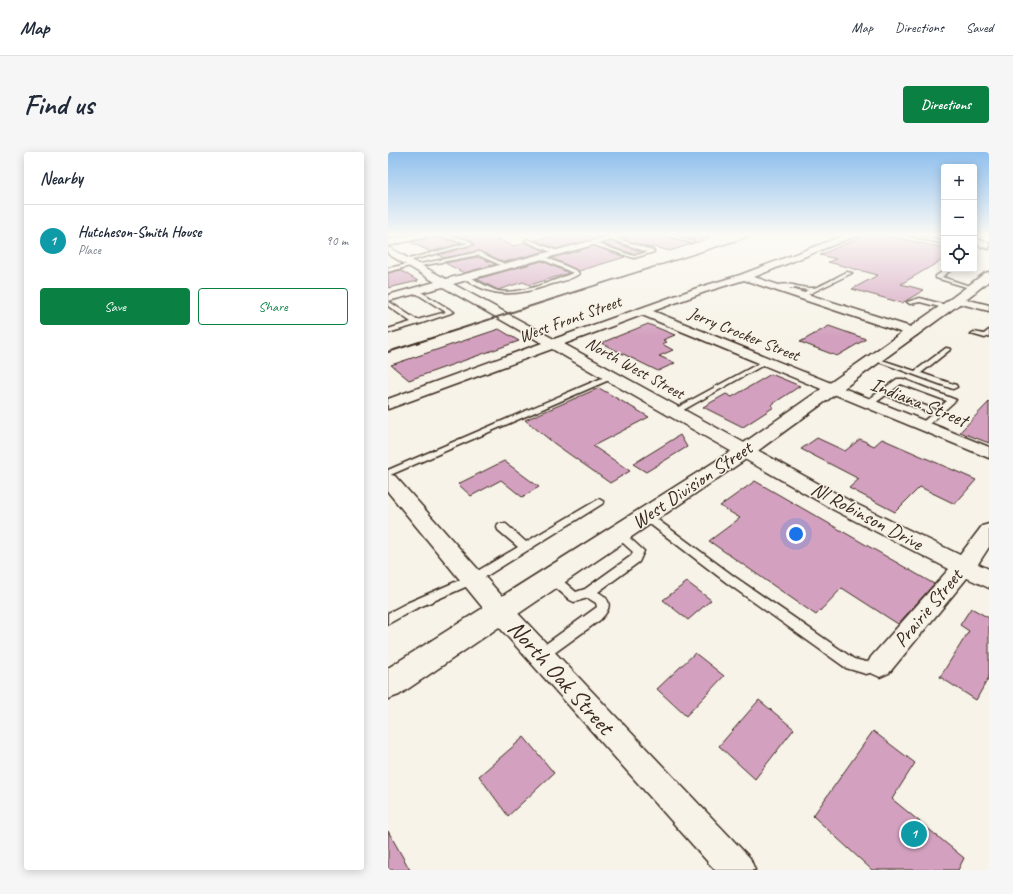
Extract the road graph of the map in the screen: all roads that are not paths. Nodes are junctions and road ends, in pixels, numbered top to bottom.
1 (420, 269) edge
2 (498, 269) edge
3 (568, 269) edge
4 (766, 269) edge
5 (946, 272) edge
6 (849, 273) dead end
7 (989, 275) edge
8 (466, 277) junction
9 (744, 277) junction
10 (444, 283) junction
11 (778, 287) junction
12 (814, 290) junction
13 (416, 291) junction
14 (803, 295) junction
15 (388, 298) edge
16 (958, 298) junction
17 (910, 302) dead end
18 (388, 303) edge
19 (989, 308) edge
20 (642, 311) junction
21 (417, 323) junction
22 (388, 331) edge
23 (913, 332) junction
24 (989, 332) edge
25 (974, 334) dead end
26 (553, 343) junction
27 (948, 349) dead end
28 (874, 359) junction
29 (765, 362) junction
30 (916, 374) junction
31 (612, 377) junction
32 (953, 387) dead end
33 (832, 389) junction
34 (885, 392) junction
35 (388, 404) edge
36 (868, 404) junction
37 (674, 411) junction
38 (937, 412) junction
39 (922, 426) junction
40 (745, 451) junction
41 (989, 453) edge
42 (388, 473) edge
43 (388, 480) edge
44 (600, 502) dead end
45 (646, 516) junction
46 (502, 527) dead end
47 (989, 531) edge
48 (618, 534) junction
49 (525, 548) junction
50 (964, 566) junction
51 (552, 578) junction
52 (473, 579) junction
53 (989, 580) edge
54 (589, 593) junction
55 (502, 612) junction
56 (388, 619) edge
57 (541, 655) junction
58 (880, 665) joint
59 (388, 685) edge
60 (738, 870) edge

1 - 10 street, North West Street
2 - 8 street
3 - 8 lane
4 - 9 street, West Front Street
5 - 16 lane
6 - 12 lane
7 - 16 main road, West Division Street
8 - 10 street
9 - 11 street
9 - 20 street, West Front Street
10 - 13 street
10 - 26 street, North West Street
11 - 12 lane
11 - 14 street
12 - 14 lane
13 - 15 street
13 - 21 lane
14 - 23 street
16 - 17 lane
16 - 19 street
16 - 23 main road, West Division Street
18 - 21 lane
20 - 26 street, West Front Street
20 - 29 street, Jerry Crocker Street
21 - 22 lane
23 - 28 main road, West Division Street
24 - 25 lane
26 - 31 street, North West Street
26 - 35 street, West Front Street
27 - 30 lane
28 - 30 lane
28 - 33 main road, West Division Street
29 - 33 street, Jerry Crocker Street
29 - 37 lane
30 - 32 lane
31 - 37 street, North West Street
31 - 42 lane
33 - 36 street, Indiana Street
33 - 40 main road, West Division Street
34 - 36 lane
34 - 38 lane
34 - 38 lane
36 - 39 street, Indiana Street
37 - 40 street, North West Street
38 - 39 lane
39 - 41 street, Indiana Street
40 - 45 main road, West Division Street
40 - 50 street, Nl Robinson Drive
43 - 52 street, North Oak Street
44 - 49 lane
45 - 48 main road, West Division Street
45 - 58 lane
46 - 49 lane
47 - 50 street, Prairie Street
48 - 51 main road, West Division Street
48 - 54 lane
49 - 52 lane
50 - 53 street, Nl Robinson Drive
50 - 58 street, Prairie Street
51 - 54 lane
51 - 55 main road, West Division Street
52 - 55 street, North Oak Street
52 - 56 lane
54 - 57 lane
55 - 57 street, North Oak Street
55 - 59 main road, West Division Street
57 - 60 street, North Oak Street

